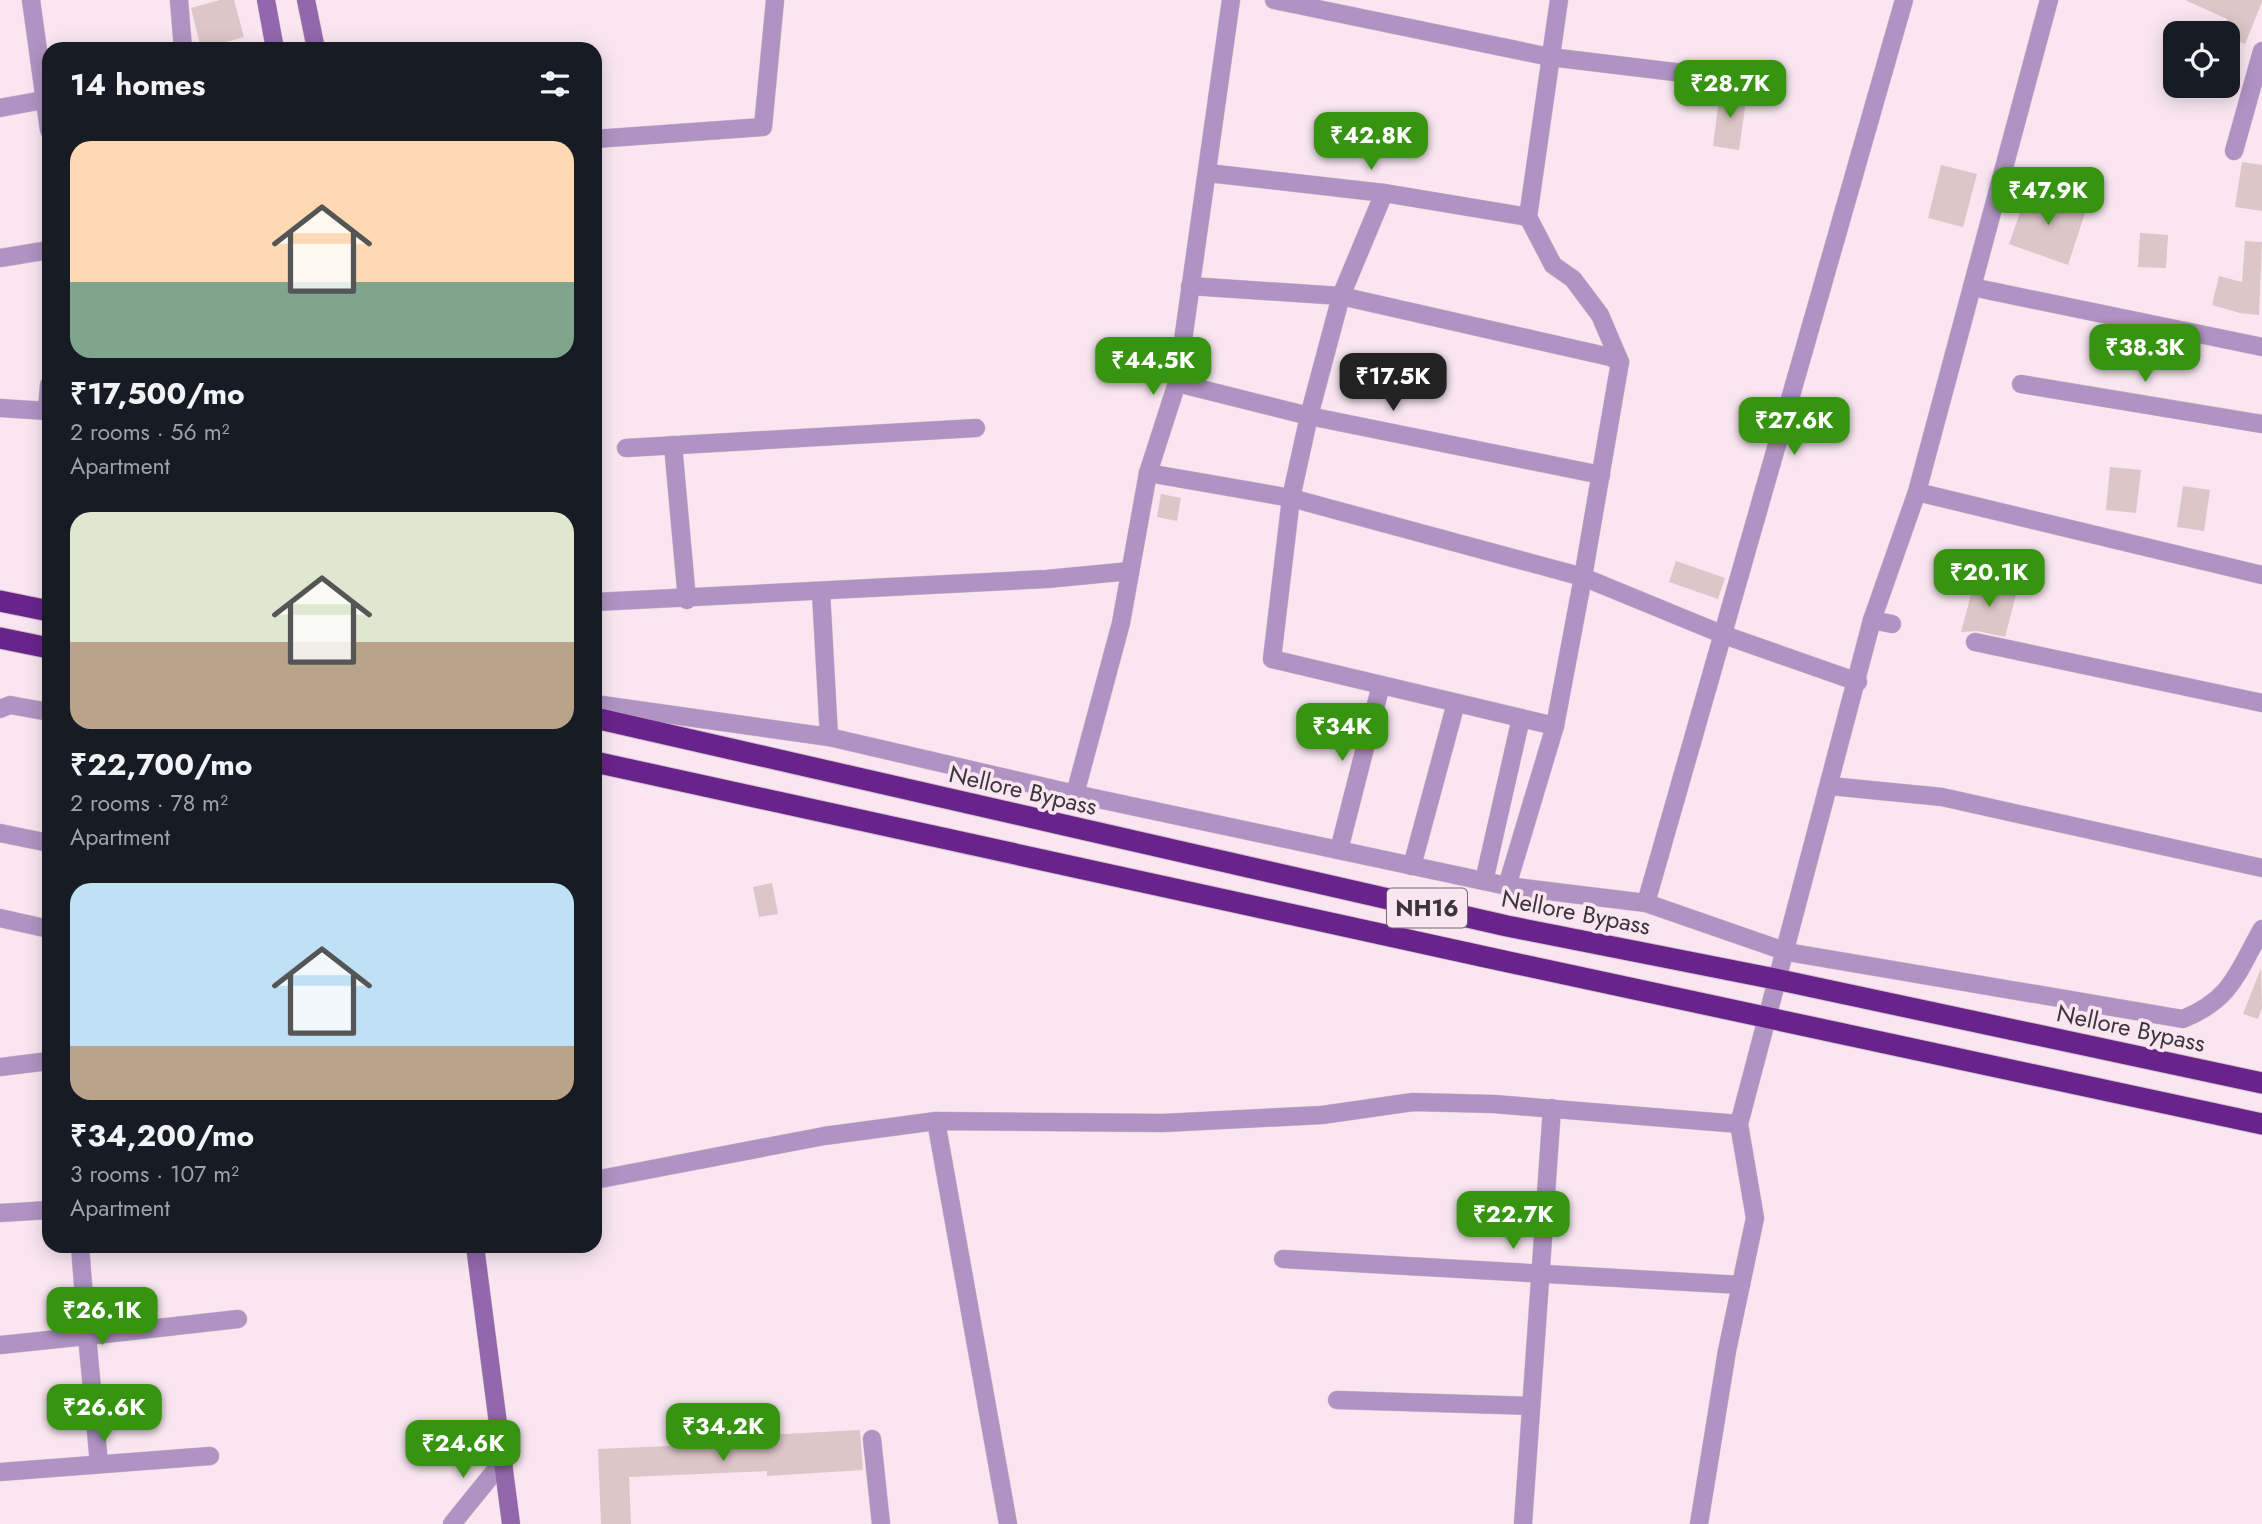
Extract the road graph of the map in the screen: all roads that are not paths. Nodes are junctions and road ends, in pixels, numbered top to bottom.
1 (31, 0) edge
2 (179, 0) edge
3 (266, 0) edge
4 (306, 0) edge
5 (775, 0) edge
6 (1231, 0) edge
7 (1274, 0) edge
8 (1559, 0) edge
9 (1904, 0) edge
10 (2049, 0) edge
11 (182, 42) edge
12 (274, 42) edge
13 (315, 42) edge
14 (2262, 51) edge
15 (1550, 57) junction
16 (42, 68) edge
17 (1749, 81) dead end
18 (42, 100) edge
19 (0, 108) edge
20 (602, 138) edge
21 (2234, 151) dead end
22 (1209, 173) junction
23 (1384, 193) junction
24 (1528, 217) junction
25 (42, 251) edge
26 (0, 258) edge
27 (1189, 286) junction
28 (1972, 287) junction
29 (1341, 296) junction
30 (2262, 347) edge
31 (1620, 362) junction
32 (1177, 383) junction
33 (2021, 384) dead end
34 (0, 408) edge
35 (42, 411) edge
36 (1309, 416) junction
37 (2262, 424) edge
38 (976, 428) dead end
39 (673, 445) junction
40 (626, 448) dead end
41 (1148, 472) junction
42 (1601, 475) junction
43 (1917, 492) junction
44 (1291, 498) junction
45 (1130, 571) junction
46 (2262, 575) edge
47 (1583, 577) junction
48 (821, 592) junction
49 (687, 600) junction
50 (0, 601) edge
51 (602, 602) edge
52 (42, 610) edge
53 (1872, 620) junction
54 (1892, 624) dead end
55 (1724, 635) junction
56 (0, 638) edge
57 (1975, 642) dead end
58 (42, 647) edge
59 (1858, 682) junction
60 (1381, 685) junction
61 (1456, 703) junction
62 (2262, 703) edge
63 (602, 705) edge
64 (0, 709) edge
65 (42, 711) edge
66 (1521, 718) junction
67 (602, 720) edge
68 (1555, 726) junction
69 (829, 737) junction
70 (602, 764) edge
71 (1830, 786) junction
72 (1075, 794) junction
73 (0, 833) edge
74 (42, 842) edge
75 (1339, 850) junction
76 (1412, 866) junction
77 (2262, 868) edge
78 (1484, 881) junction
79 (1507, 886) junction
80 (1646, 903) junction
81 (0, 918) edge
82 (42, 927) edge
83 (2262, 929) edge
84 (1787, 952) junction
85 (1780, 979) junction
86 (1768, 1019) junction
87 (42, 1062) edge
88 (0, 1067) edge
89 (2262, 1083) edge
90 (1552, 1108) junction
91 (936, 1121) junction
92 (1739, 1124) junction
93 (2262, 1124) edge
94 (602, 1179) edge
95 (42, 1210) edge
96 (0, 1213) edge
97 (81, 1253) edge
98 (476, 1253) edge
99 (1283, 1259) dead end
100 (1541, 1272) junction
101 (1741, 1285) junction
102 (237, 1319) dead end
103 (87, 1336) junction
104 (0, 1345) edge
105 (1337, 1400) dead end
106 (1531, 1406) junction
107 (872, 1439) dead end
108 (210, 1455) dead end
109 (503, 1461) junction
110 (99, 1464) junction
111 (0, 1472) edge
112 (452, 1524) edge
113 (511, 1524) edge
114 (881, 1524) edge
115 (1008, 1524) edge
116 (1523, 1524) edge
117 (1699, 1524) edge

1 - 16 street
2 - 11 street
3 - 12 street
4 - 13 street
5 - 20 street
6 - 22 street
7 - 15 street
8 - 15 street
9 - 55 street
10 - 28 street
14 - 21 street
15 - 17 street
15 - 24 street
18 - 19 street
22 - 23 street
22 - 27 street
23 - 24 street
23 - 29 street
24 - 31 street
25 - 26 street
27 - 29 street
27 - 32 street
28 - 30 street
28 - 43 street
29 - 31 street
29 - 36 street
31 - 42 street
32 - 36 street
32 - 41 street
33 - 37 street
34 - 35 street
36 - 42 street
36 - 44 street
38 - 39 street
39 - 40 street
39 - 49 street
41 - 44 street
41 - 45 street
42 - 47 street
43 - 46 street
43 - 53 street
44 - 47 street
44 - 60 street
45 - 48 street
45 - 72 street
47 - 55 street
47 - 68 street
48 - 49 street
48 - 69 street
49 - 51 street
50 - 52 highway
53 - 54 street
53 - 59 street
55 - 59 street
55 - 80 street
56 - 58 highway
57 - 62 street
59 - 71 street
60 - 61 street
60 - 75 street
61 - 66 street
61 - 76 street
63 - 69 street
64 - 65 street
66 - 68 street
66 - 78 street
67 - 85 highway, Nellore Bypass / NH16
68 - 79 street
69 - 72 street
70 - 86 highway, NH16
71 - 77 street
71 - 84 street
72 - 75 street
73 - 74 street
75 - 76 street
76 - 78 street
78 - 79 street
79 - 80 street
80 - 84 street
81 - 82 street
83 - 84 street
84 - 85 street
85 - 86 street
85 - 89 highway, Nellore Bypass / NH16
86 - 92 street
86 - 93 highway, NH16
87 - 88 street
90 - 91 street
90 - 92 street
90 - 100 street
91 - 94 street
91 - 115 street
92 - 101 street
95 - 96 street
97 - 103 street
98 - 109 street
99 - 100 street
100 - 101 street
100 - 106 street
101 - 117 street
102 - 103 street
103 - 104 street
103 - 110 street
105 - 106 street
106 - 116 street
107 - 114 street
108 - 110 street
109 - 112 street
109 - 113 street
110 - 111 street

